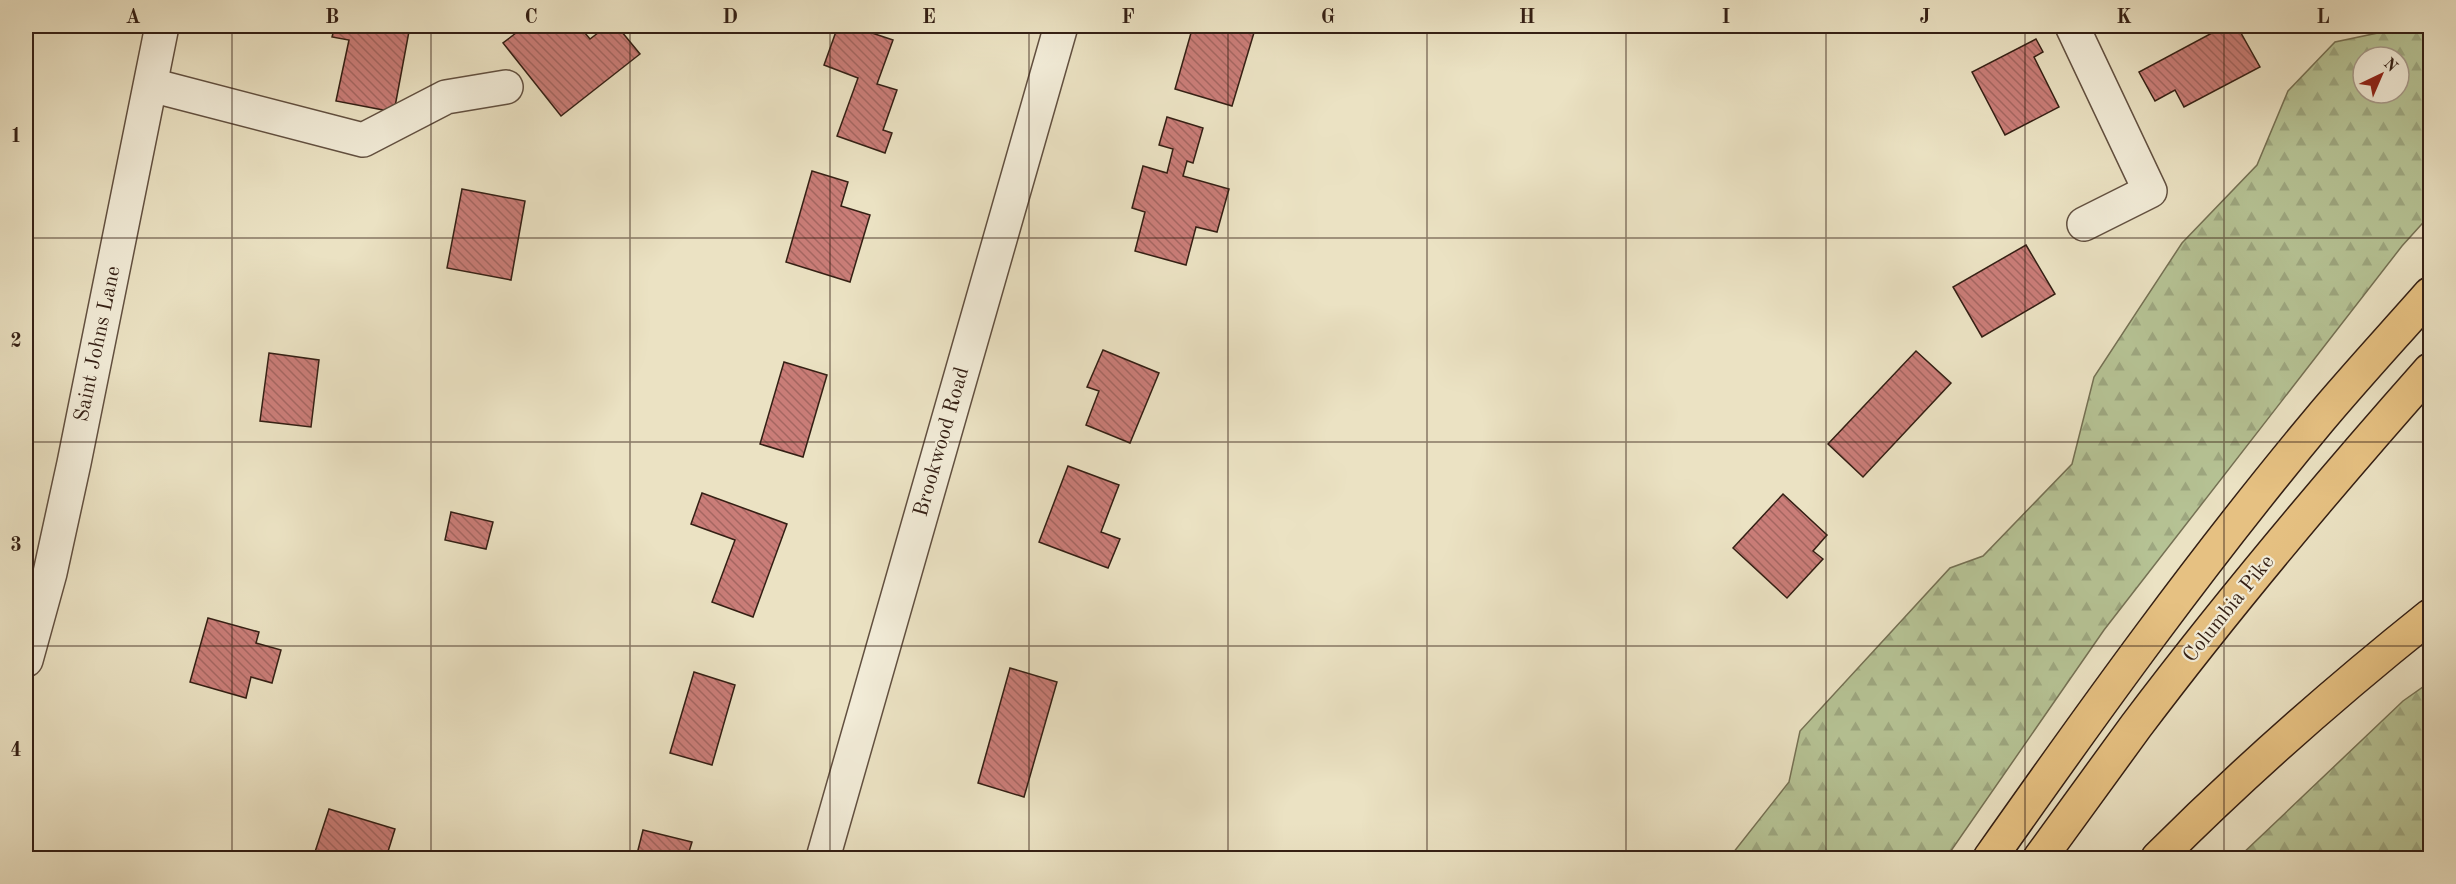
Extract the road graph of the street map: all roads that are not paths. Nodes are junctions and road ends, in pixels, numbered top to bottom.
1 (162, 26) edge
2 (1061, 26) edge
3 (2072, 26) edge
4 (151, 85) junction
5 (506, 87) dead end
6 (2084, 224) dead end
7 (2430, 294) edge
8 (2430, 370) edge
9 (2430, 616) edge
10 (26, 660) edge
11 (823, 858) edge
12 (1990, 858) edge
13 (2040, 858) edge
14 (2158, 858) edge

1 - 4 street, Saint Johns Lane
2 - 11 street, Brookwood Road
3 - 6 street
4 - 5 street
4 - 10 street, Saint Johns Lane
7 - 12 highway
8 - 13 highway, Columbia Pike
9 - 14 highway

